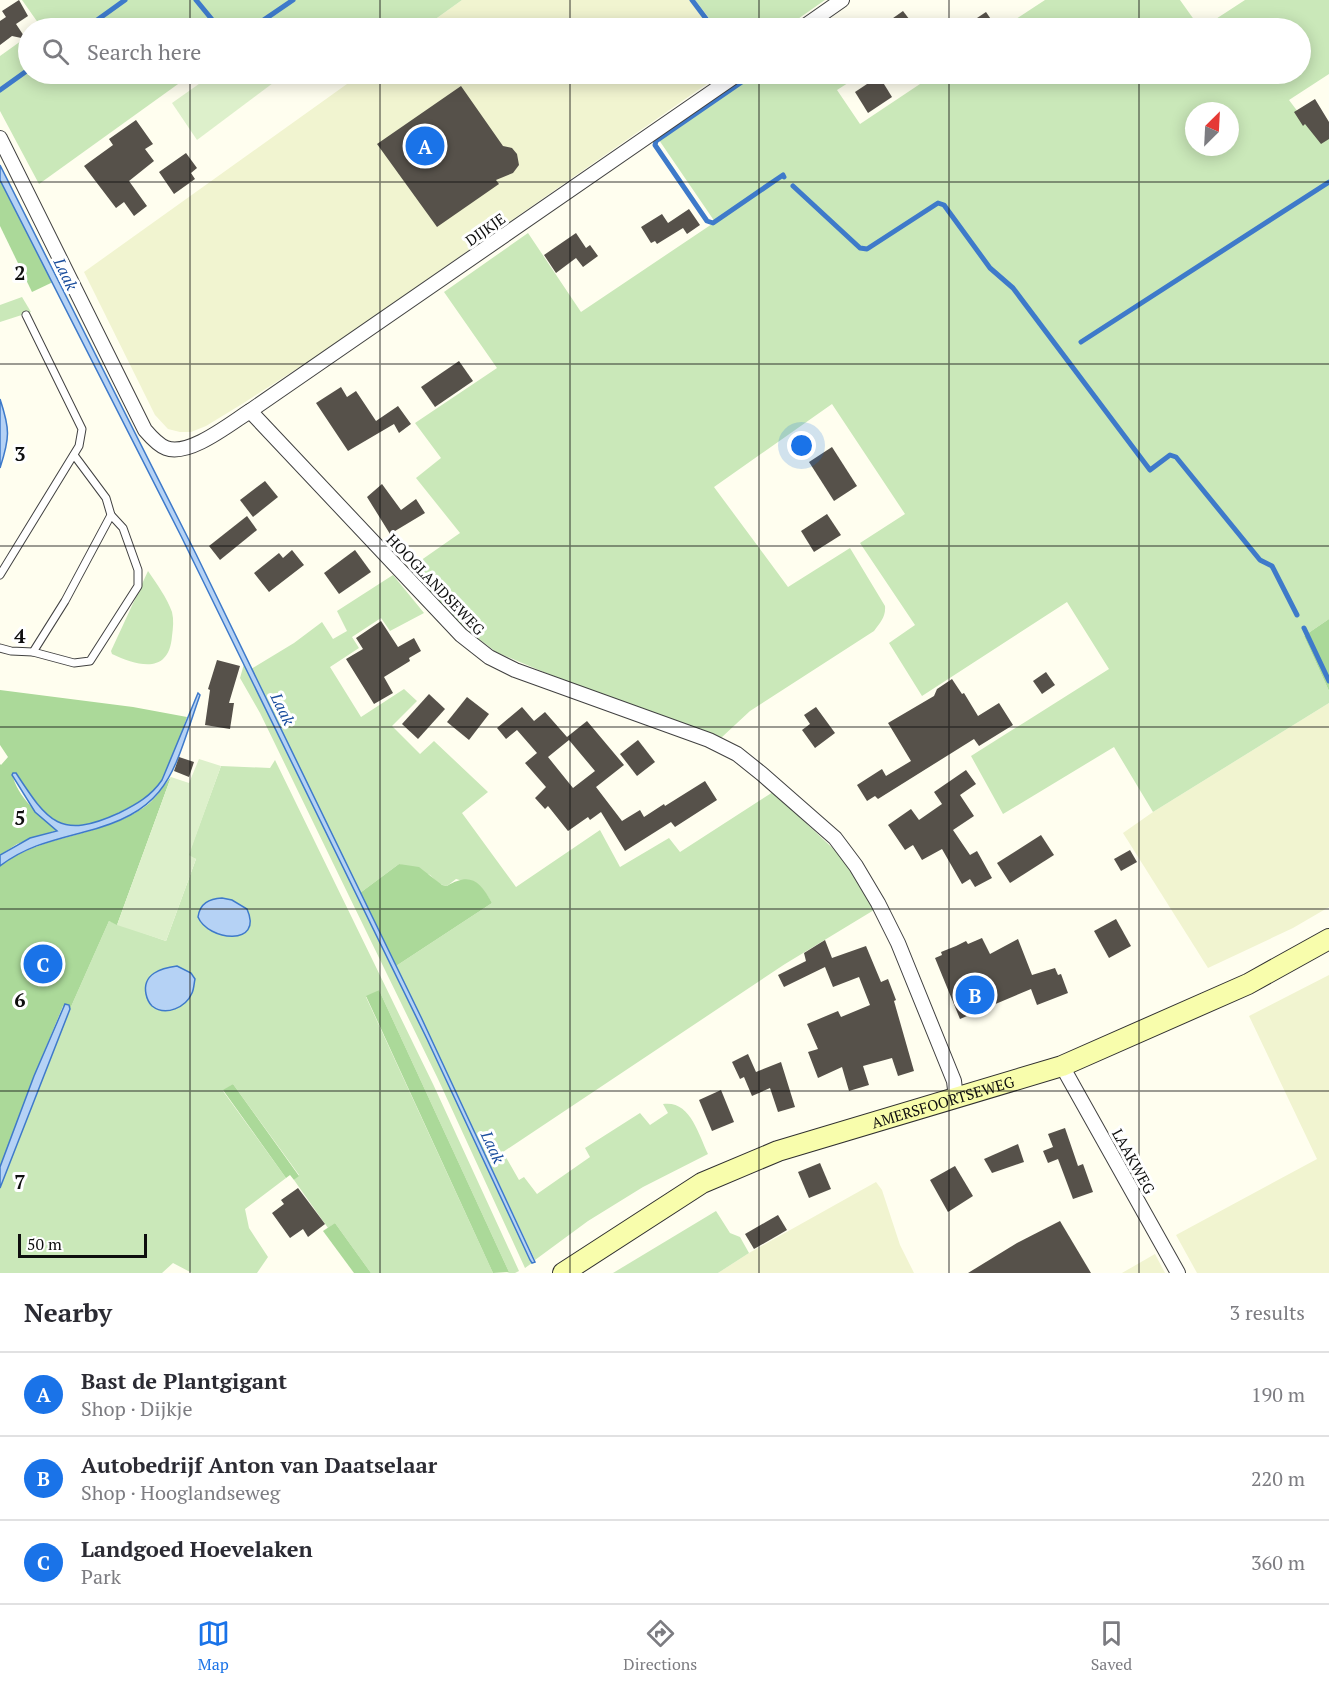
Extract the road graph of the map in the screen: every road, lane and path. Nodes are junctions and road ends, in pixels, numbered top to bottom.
1 (842, 0) edge
2 (816, 18) edge
3 (724, 84) edge
4 (0, 138) edge
5 (26, 315) dead end
6 (250, 411) junction
7 (74, 454) junction
8 (111, 515) junction
9 (0, 575) edge
10 (0, 648) edge
11 (33, 652) junction
12 (1329, 939) edge
13 (1062, 1065) junction
14 (956, 1098) junction
15 (563, 1273) edge
16 (1178, 1273) edge

1 - 2 street
3 - 6 street, DIJKJE
4 - 6 street
5 - 7 lane
6 - 14 street, HOOGLANDSEWEG
7 - 8 lane
7 - 9 lane
8 - 11 lane
8 - 11 lane
10 - 11 lane
12 - 13 main road, AMERSFOORTSEWEG
13 - 14 main road, AMERSFOORTSEWEG
13 - 16 street, LAAKWEG
14 - 15 main road, AMERSFOORTSEWEG

